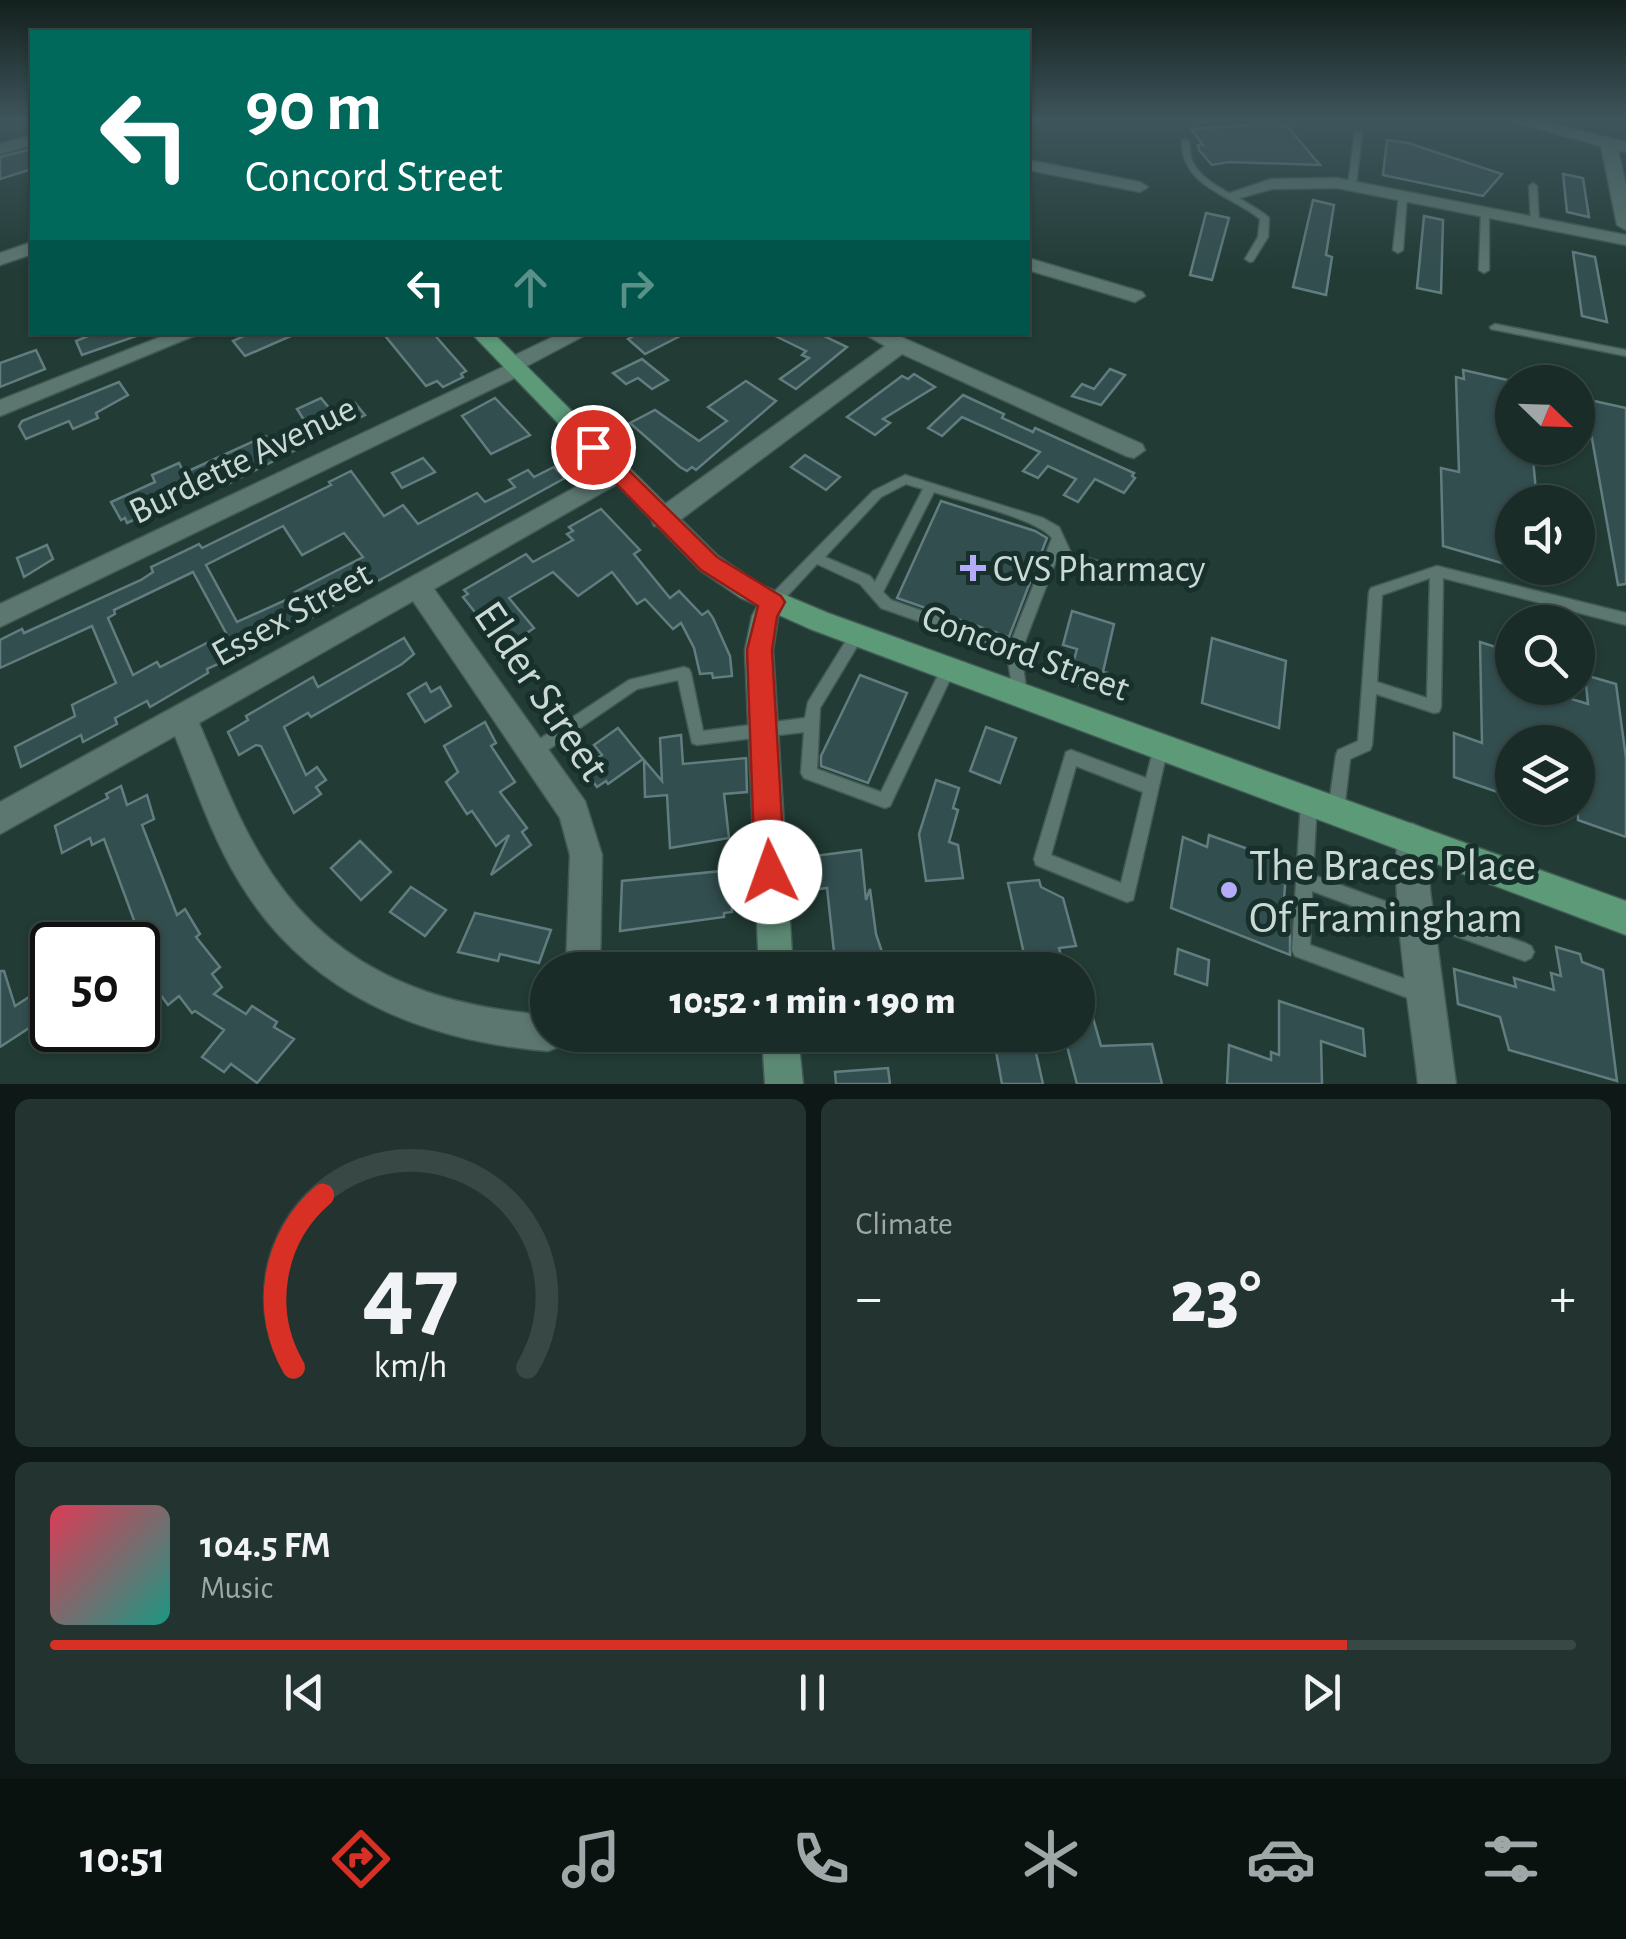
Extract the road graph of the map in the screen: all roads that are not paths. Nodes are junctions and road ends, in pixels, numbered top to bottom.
1 (1062, 172) edge
2 (1192, 172) edge
3 (1354, 172) edge
4 (1621, 172) edge
5 (1352, 185) junction
6 (1533, 186) dead end
7 (1140, 187) dead end
8 (1234, 194) junction
9 (1402, 195) junction
10 (1484, 212) junction
11 (1534, 222) junction
12 (1626, 225) edge
13 (1626, 240) edge
14 (30, 249) edge
15 (1398, 250) dead end
16 (1250, 258) dead end
17 (0, 259) edge
18 (1030, 265) edge
19 (1484, 270) dead end
20 (1135, 296) dead end
21 (1496, 327) dead end
22 (185, 335) edge
23 (483, 335) edge
24 (576, 335) edge
25 (877, 335) edge
26 (900, 346) junction
27 (1626, 353) edge
28 (514, 367) junction
29 (0, 408) edge
30 (1134, 450) dead end
31 (618, 474) junction
32 (931, 486) junction
33 (663, 519) junction
34 (1058, 536) junction
35 (815, 558) junction
36 (1437, 571) junction
37 (1133, 577) dead end
38 (416, 586) junction
39 (876, 593) junction
40 (773, 602) junction
41 (0, 616) edge
42 (1626, 620) edge
43 (857, 635) junction
44 (1016, 649) junction
45 (948, 668) junction
46 (1370, 686) junction
47 (1020, 695) junction
48 (182, 717) junction
49 (812, 724) junction
50 (763, 730) junction
51 (1162, 747) junction
52 (534, 751) junction
53 (1150, 787) junction
54 (1322, 806) junction
55 (0, 819) edge
56 (1412, 839) junction
57 (1306, 880) junction
58 (1417, 918) junction
59 (1626, 918) edge
60 (584, 952) edge
61 (775, 952) edge
62 (1525, 952) dead end
63 (1426, 996) junction
64 (530, 1031) edge
65 (781, 1052) edge
66 (784, 1084) edge
67 (1437, 1084) edge

1 - 7 street
2 - 8 lane
3 - 5 lane
4 - 12 street
5 - 8 street
5 - 9 street
6 - 11 lane
8 - 16 lane
9 - 10 street
9 - 15 lane
10 - 11 street
10 - 19 lane
11 - 13 street
14 - 17 street
18 - 20 street
21 - 27 lane
22 - 29 street
23 - 28 main road, Concord Street
24 - 28 street, Burdette Avenue
25 - 26 street
26 - 30 street
26 - 33 street
28 - 31 main road, Concord Street
28 - 41 street, Burdette Avenue
31 - 33 main road, Concord Street
31 - 38 street, Essex Street
32 - 34 lane
32 - 35 lane
32 - 39 lane
33 - 40 main road, Concord Street
34 - 37 lane
34 - 44 lane
35 - 39 lane
35 - 40 lane
36 - 42 lane
36 - 46 lane
36 - 46 lane
38 - 48 street, Essex Street
38 - 52 street, Elder Street
39 - 44 lane
40 - 43 main road, Concord Street
40 - 50 main road
43 - 45 main road, Concord Street
43 - 49 lane
44 - 47 lane
45 - 47 main road, Concord Street
45 - 49 lane
46 - 54 lane
47 - 51 main road, Concord Street
48 - 55 street, Essex Street
48 - 64 street
49 - 50 lane
50 - 52 lane
50 - 61 main road
51 - 53 lane
51 - 54 main road, Concord Street
52 - 60 street, Elder Street
53 - 53 lane
54 - 56 main road, Concord Street
54 - 57 lane
56 - 58 street
56 - 59 main road, Concord Street
57 - 58 lane
57 - 63 lane
58 - 62 lane
58 - 63 street
63 - 67 street
65 - 66 main road

